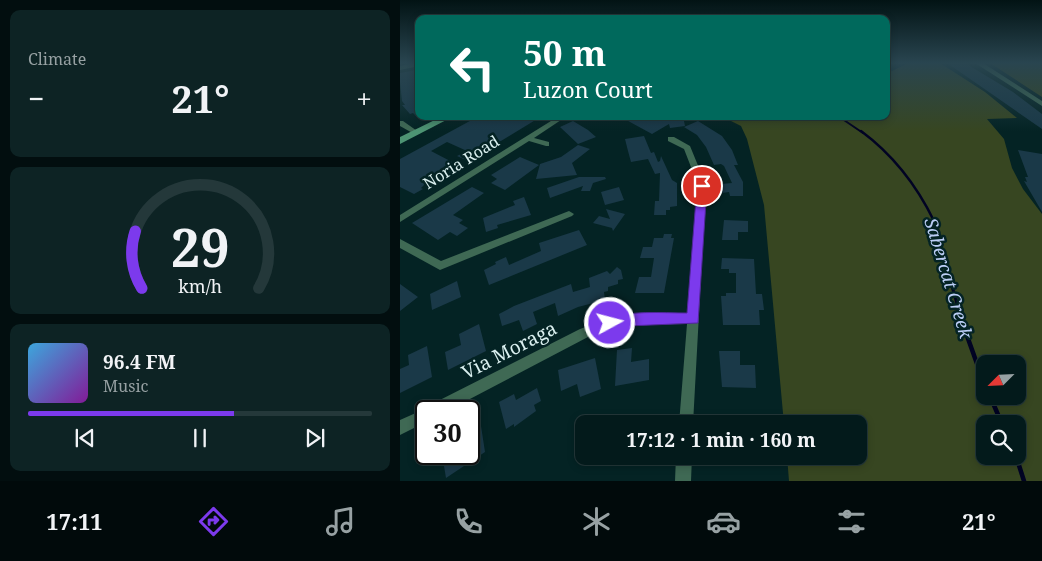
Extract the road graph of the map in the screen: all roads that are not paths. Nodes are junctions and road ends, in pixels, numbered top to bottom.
1 (1012, 85) edge
2 (1042, 104) edge
3 (442, 120) edge
4 (557, 120) edge
5 (400, 123) edge
6 (416, 133) junction
7 (527, 138) junction
8 (672, 139) dead end
9 (400, 141) edge
10 (546, 144) dead end
11 (569, 214) dead end
12 (400, 219) edge
13 (400, 243) edge
14 (693, 319) junction
15 (454, 400) edge
16 (687, 415) edge
17 (415, 420) edge
18 (400, 428) edge
19 (684, 465) edge
20 (683, 481) edge

1 - 2 street
3 - 6 main road
4 - 7 street, Noria Road
5 - 6 street
6 - 9 main road
7 - 10 street
7 - 12 street, Noria Road
8 - 14 street
11 - 13 street
14 - 15 street, Via Moraga
14 - 16 street
17 - 18 street
19 - 20 street

